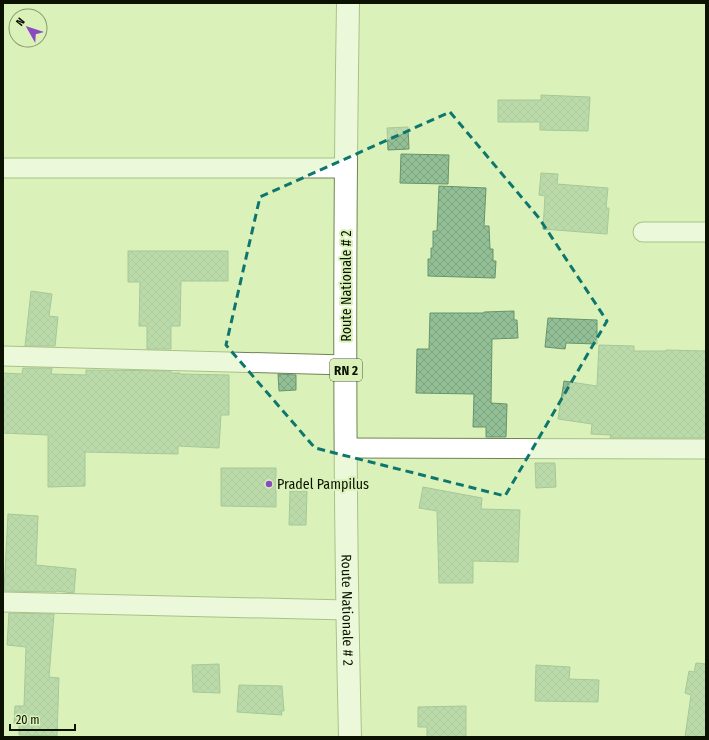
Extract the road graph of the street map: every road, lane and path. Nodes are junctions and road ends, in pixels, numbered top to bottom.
1 (348, 3) edge
2 (3, 168) edge
3 (346, 168) junction
4 (643, 232) dead end
5 (706, 232) edge
6 (3, 356) edge
7 (346, 365) junction
8 (346, 448) junction
9 (706, 449) edge
10 (3, 602) edge
11 (347, 610) junction
12 (350, 737) edge

1 - 3 main road, Route Nationale # 2 / RN 2
2 - 3 street
3 - 7 main road, Route Nationale # 2 / RN 2
4 - 5 street
6 - 7 street
7 - 8 main road, Route Nationale # 2 / RN 2
8 - 9 street
8 - 11 main road, Route Nationale # 2 / RN 2
10 - 11 street
11 - 12 main road, Route Nationale # 2 / RN 2

